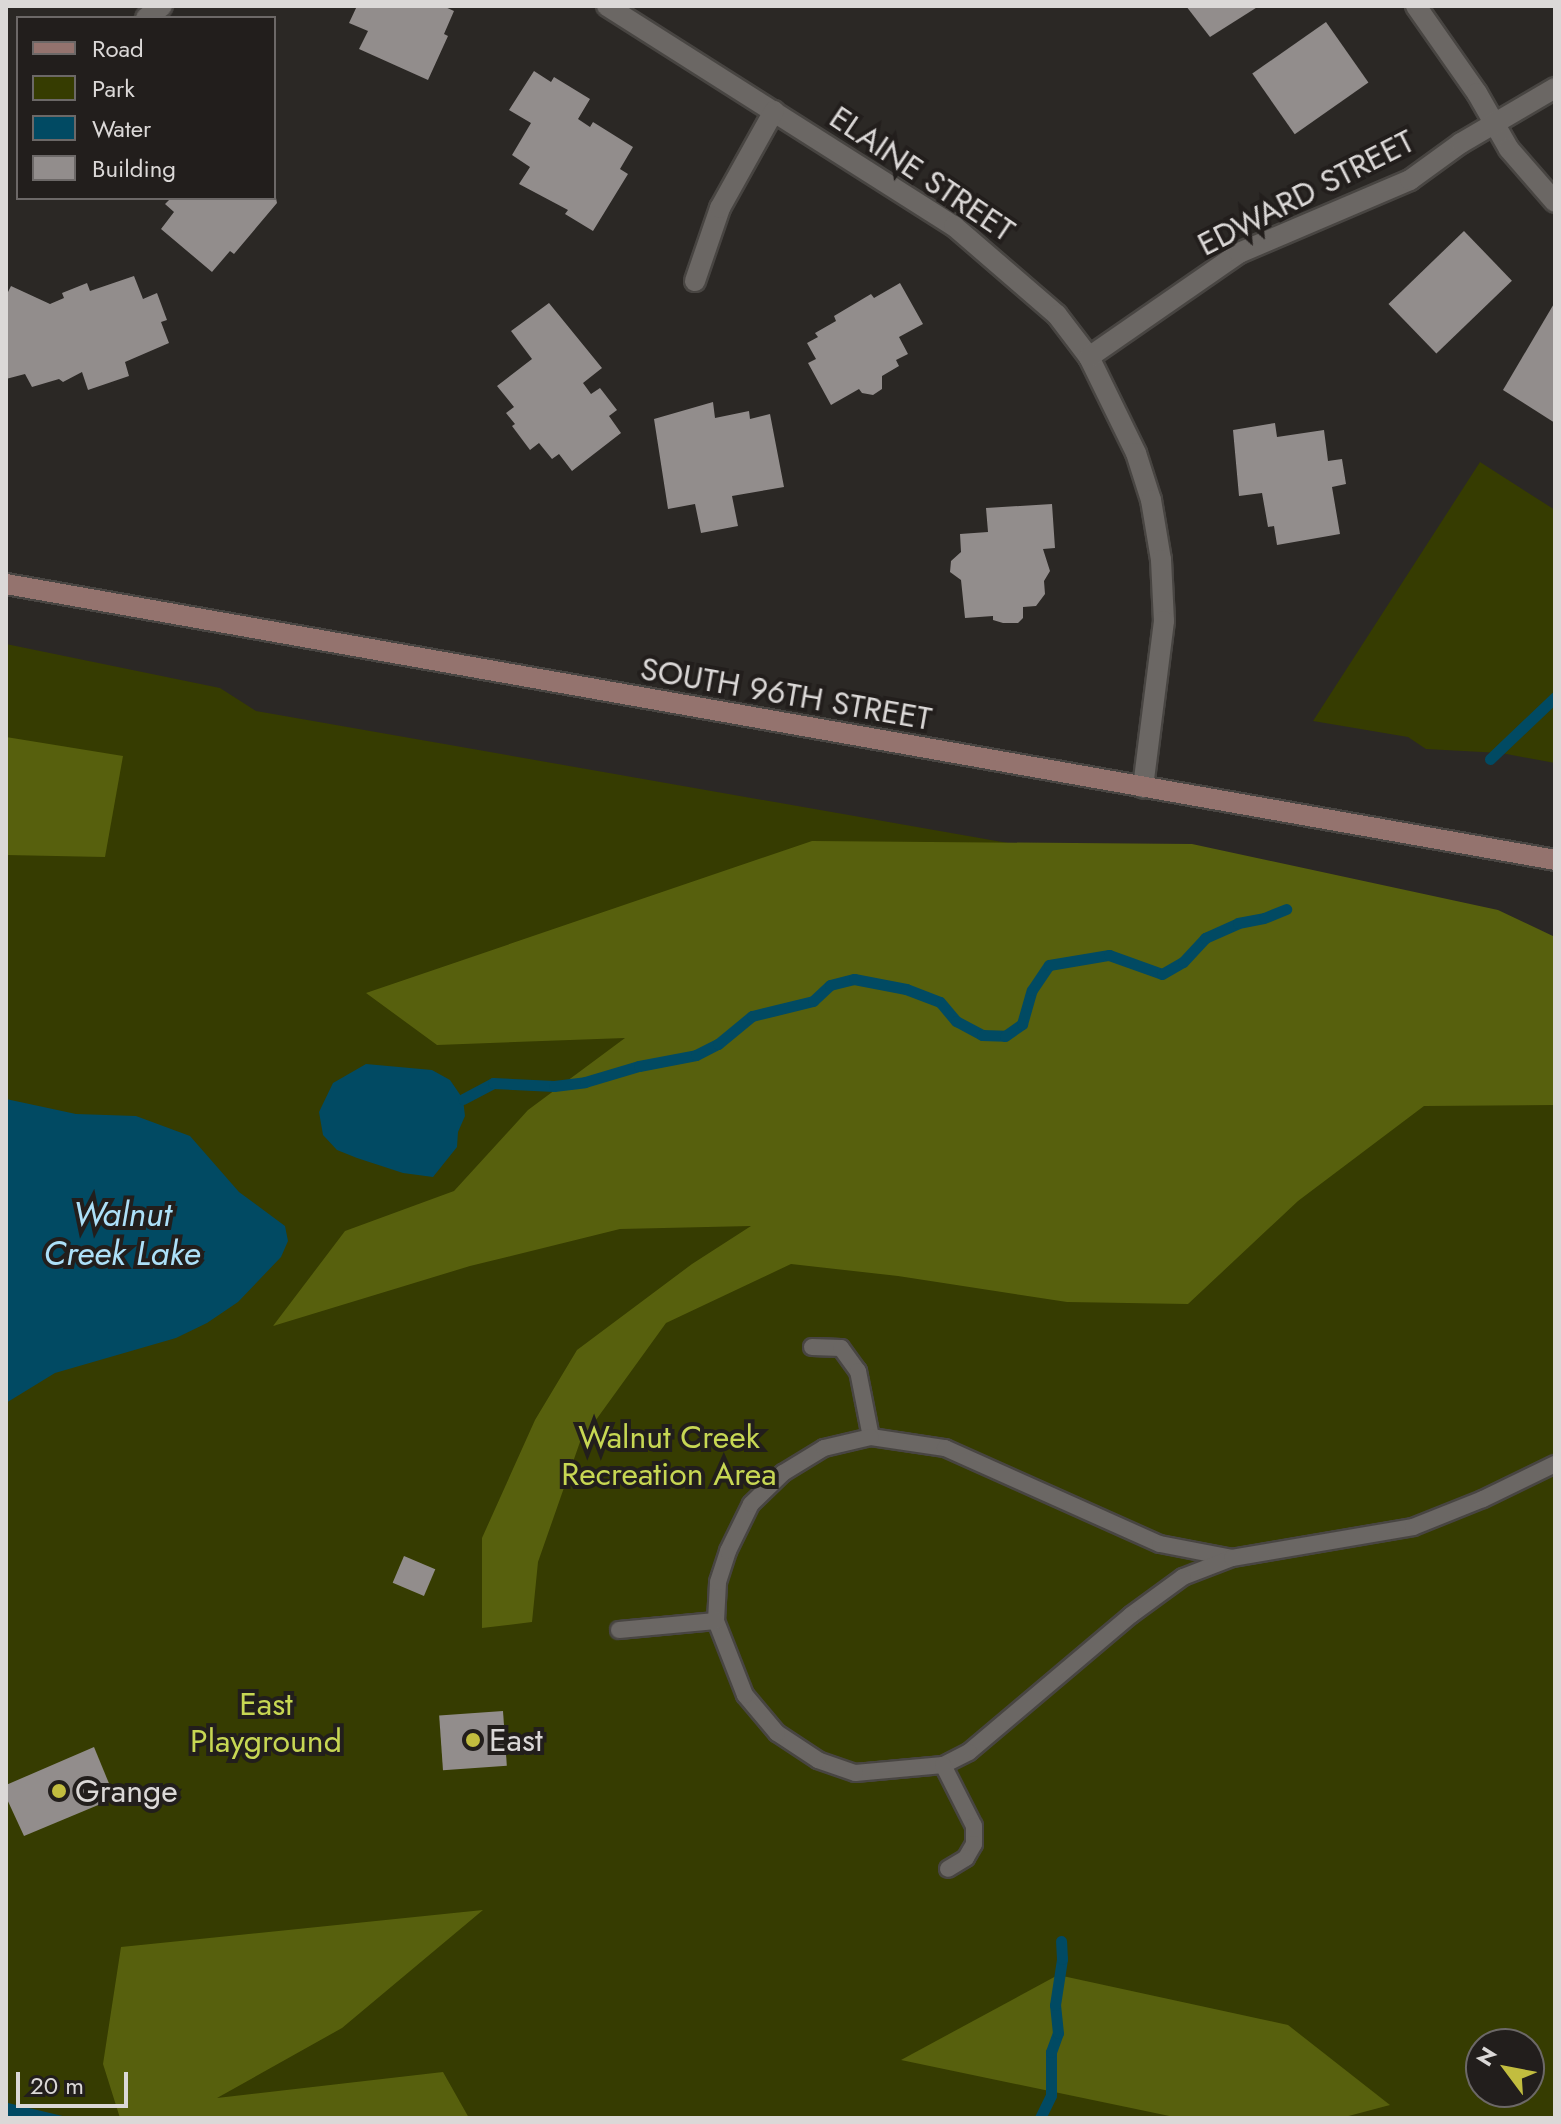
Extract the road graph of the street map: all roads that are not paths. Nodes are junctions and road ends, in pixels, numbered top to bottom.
1 (607, 6) edge
2 (1416, 6) edge
3 (1555, 88) edge
4 (774, 111) junction
5 (1494, 124) junction
6 (1555, 202) edge
7 (695, 281) dead end
8 (1089, 357) junction
9 (6, 584) edge
10 (1143, 788) junction
11 (1555, 860) edge
12 (812, 1347) dead end
13 (871, 1437) junction
14 (1555, 1464) edge
15 (1232, 1558) junction
16 (716, 1621) junction
17 (619, 1630) dead end
18 (943, 1765) junction
19 (948, 1869) dead end

1 - 4 street, ELAINE STREET
2 - 5 street
3 - 5 street, EDWARD STREET
4 - 7 street
4 - 8 street, ELAINE STREET
5 - 6 street
5 - 8 street, EDWARD STREET
8 - 10 street, ELAINE STREET
9 - 10 main road, SOUTH 96TH STREET
10 - 11 main road, SOUTH 96TH STREET
12 - 13 lane
13 - 15 lane
13 - 16 lane
14 - 15 lane
15 - 18 lane
16 - 17 lane
16 - 18 lane
18 - 19 lane

